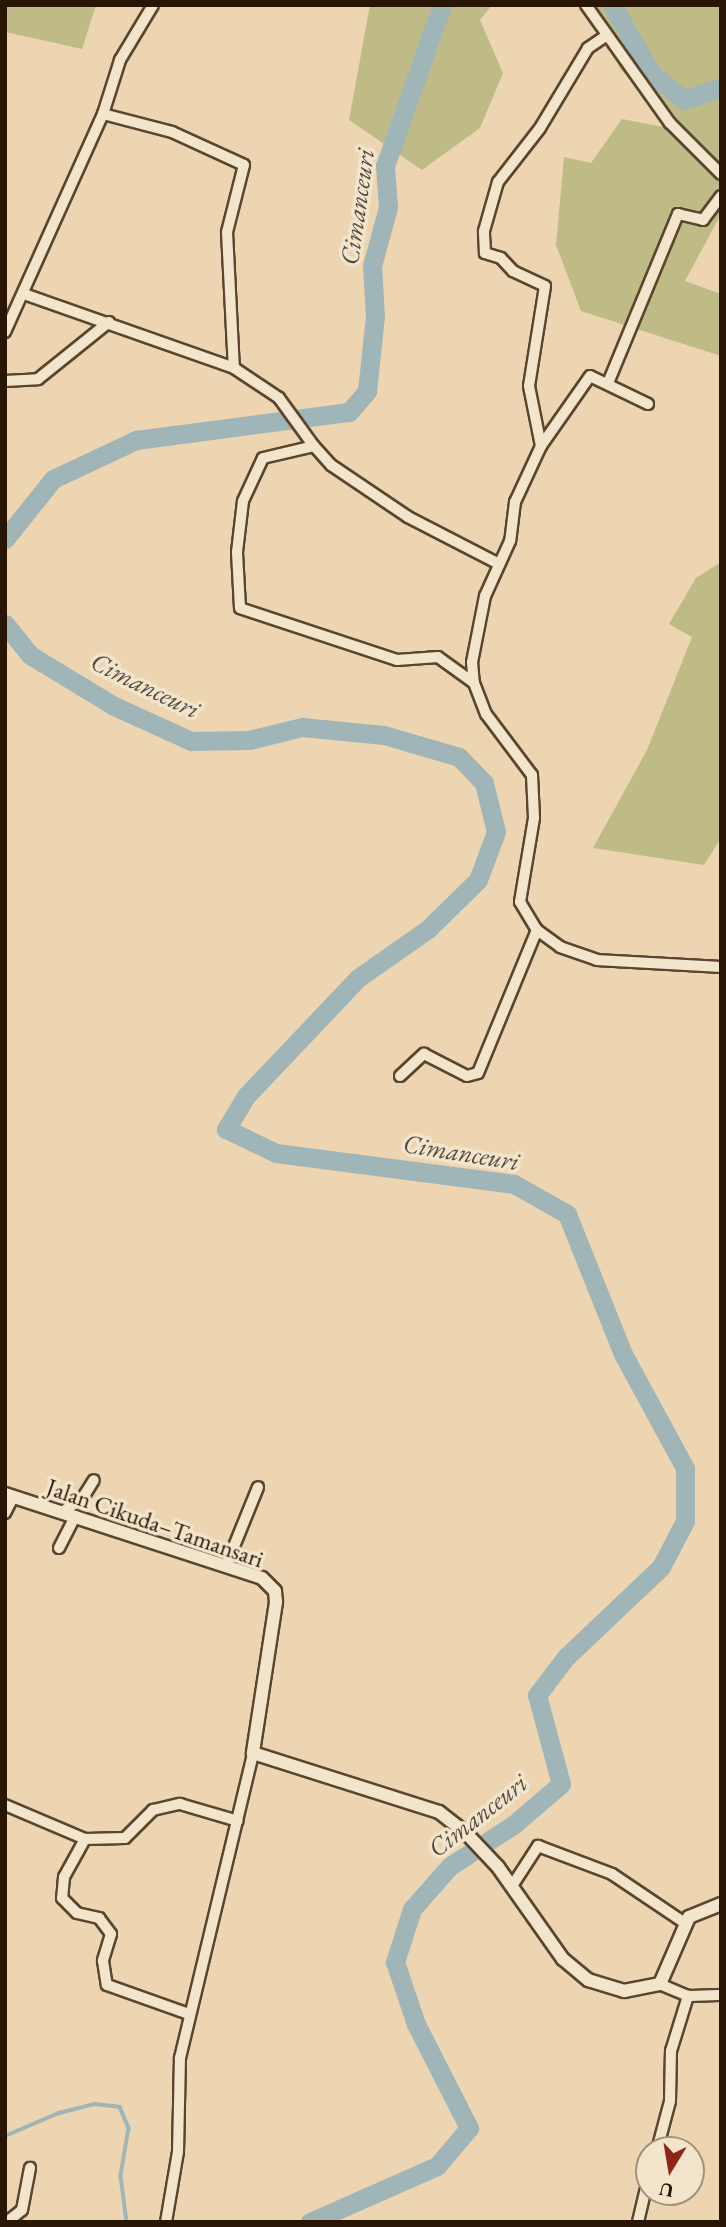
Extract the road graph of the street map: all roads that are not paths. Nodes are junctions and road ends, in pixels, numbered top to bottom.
1 (153, 5) edge
2 (586, 5) edge
3 (606, 36) junction
4 (103, 114) junction
5 (721, 174) edge
6 (721, 196) edge
7 (24, 294) junction
8 (109, 322) junction
9 (5, 332) edge
10 (234, 368) junction
11 (5, 381) edge
12 (608, 383) junction
13 (648, 404) dead end
14 (313, 445) dead end
15 (541, 446) junction
16 (499, 564) junction
17 (474, 683) junction
18 (537, 930) junction
19 (721, 967) edge
20 (400, 1076) dead end
21 (94, 1480) dead end
22 (258, 1487) dead end
23 (9, 1496) edge
24 (5, 1513) edge
25 (68, 1514) junction
26 (59, 1548) dead end
27 (226, 1566) junction
28 (253, 1753) junction
29 (5, 1805) edge
30 (238, 1821) junction
31 (85, 1839) junction
32 (512, 1886) junction
33 (721, 1904) edge
34 (685, 1923) junction
35 (660, 1984) junction
36 (721, 1995) edge
37 (688, 1996) junction
38 (188, 2014) junction
39 (661, 2136) edge
40 (30, 2168) dead end
41 (6, 2222) edge
42 (166, 2222) edge

1 - 4 street
2 - 3 street
3 - 5 street
3 - 15 street
4 - 7 street
4 - 10 street
6 - 12 street
7 - 8 street
7 - 9 street
8 - 10 street
8 - 11 street
10 - 14 street
12 - 13 street
12 - 15 street
15 - 16 street
16 - 17 street
16 - 17 street
17 - 18 street
18 - 19 street
18 - 20 street
21 - 25 street
22 - 27 street
23 - 24 street
23 - 25 street, Jalan Cikuda–Tamansari
25 - 26 street
25 - 27 street, Jalan Cikuda–Tamansari
27 - 28 street, Jalan Cikuda–Tamansari
28 - 30 street
28 - 32 street
29 - 31 street
30 - 31 street
30 - 38 street
31 - 38 street
32 - 34 street
32 - 35 street
33 - 34 street
34 - 35 street
35 - 37 street
36 - 37 street
37 - 39 street
38 - 42 street
40 - 41 street

